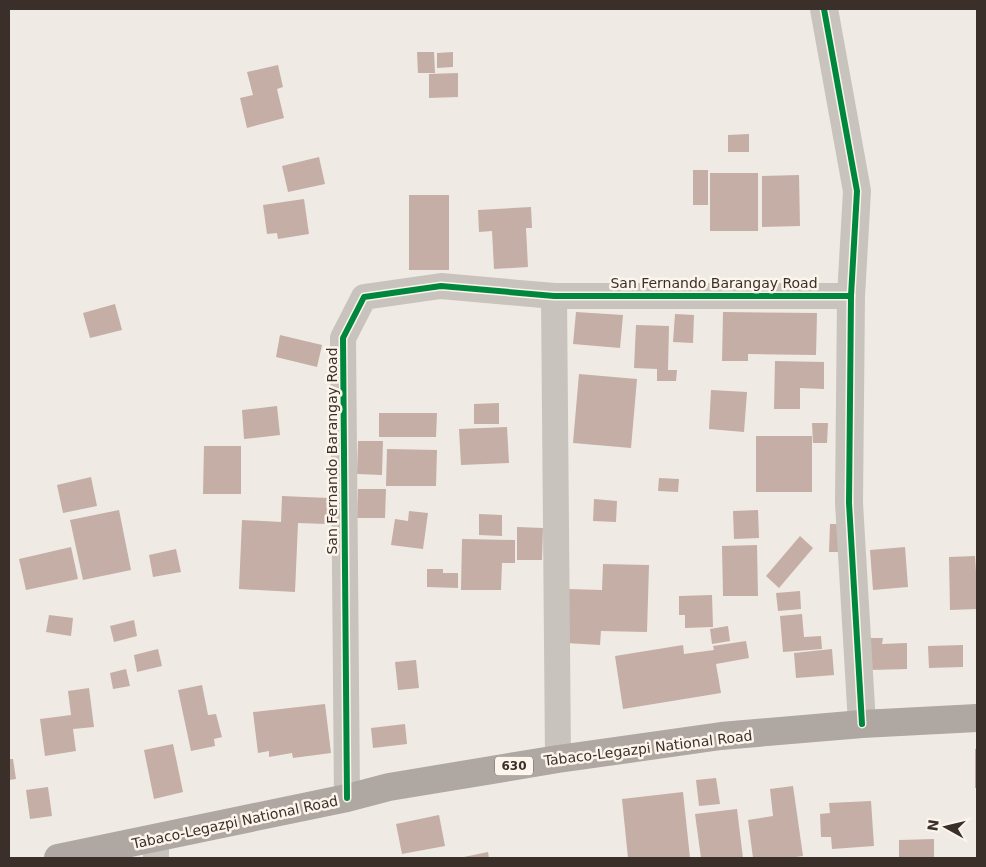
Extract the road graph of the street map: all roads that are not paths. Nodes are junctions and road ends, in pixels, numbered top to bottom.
1 (824, 9) edge
2 (554, 296) junction
3 (851, 296) junction
4 (977, 718) edge
5 (862, 724) junction
6 (558, 759) junction
7 (346, 798) junction
8 (156, 848) edge
9 (58, 858) edge

1 - 3 street
2 - 3 street, San Fernando Barangay Road
2 - 6 street
2 - 7 street, San Fernando Barangay Road
3 - 5 street
4 - 5 main road, Tabaco-Legazpi National Road / 630
5 - 6 main road, Tabaco-Legazpi National Road / 630
6 - 7 main road, Tabaco-Legazpi National Road / 630
7 - 8 main road, Tabaco-Legazpi National Road / 630
8 - 9 main road, Tabaco-Legazpi National Road / 630

